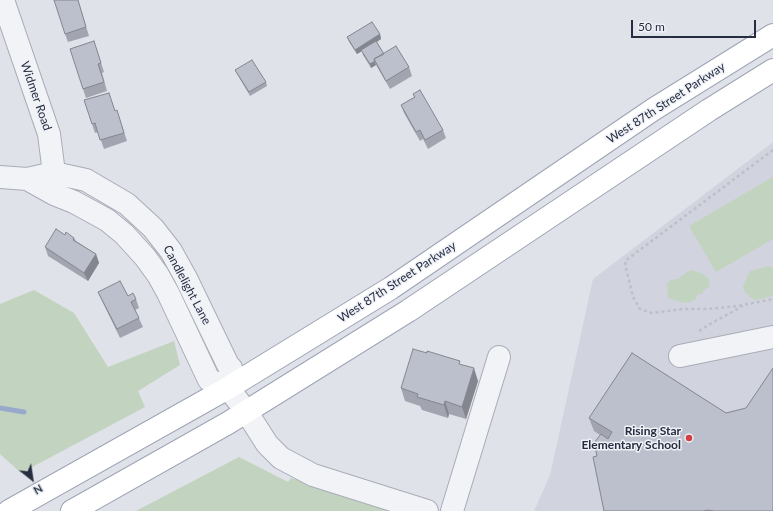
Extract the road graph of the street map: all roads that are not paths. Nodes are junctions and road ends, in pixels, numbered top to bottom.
1 (3, 0) edge
2 (773, 35) edge
3 (773, 70) edge
4 (54, 173) junction
5 (0, 177) edge
6 (27, 179) junction
7 (54, 194) junction
8 (153, 228) junction
9 (135, 246) junction
10 (773, 336) edge
11 (680, 356) dead end
12 (499, 357) dead end
13 (228, 388) junction
14 (246, 411) junction
15 (16, 509) edge
16 (72, 511) edge
17 (427, 511) edge
18 (452, 511) edge

1 - 4 street, Widmer Road
2 - 13 main road, West 87th Street Parkway
3 - 14 main road
4 - 6 street, Candlelight Lane
4 - 7 street, Widmer Road
4 - 8 street, Candlelight Lane
5 - 6 street, Candlelight Lane
6 - 7 street, Candlelight Lane
7 - 9 street, Candlelight Lane
8 - 9 street
8 - 13 street, Candlelight Lane
9 - 13 street, Candlelight Lane
10 - 11 street
12 - 18 street
13 - 14 street, Candlelight Lane
13 - 15 main road, West 87th Street Parkway
14 - 16 main road
14 - 17 street, Candlelight Lane

